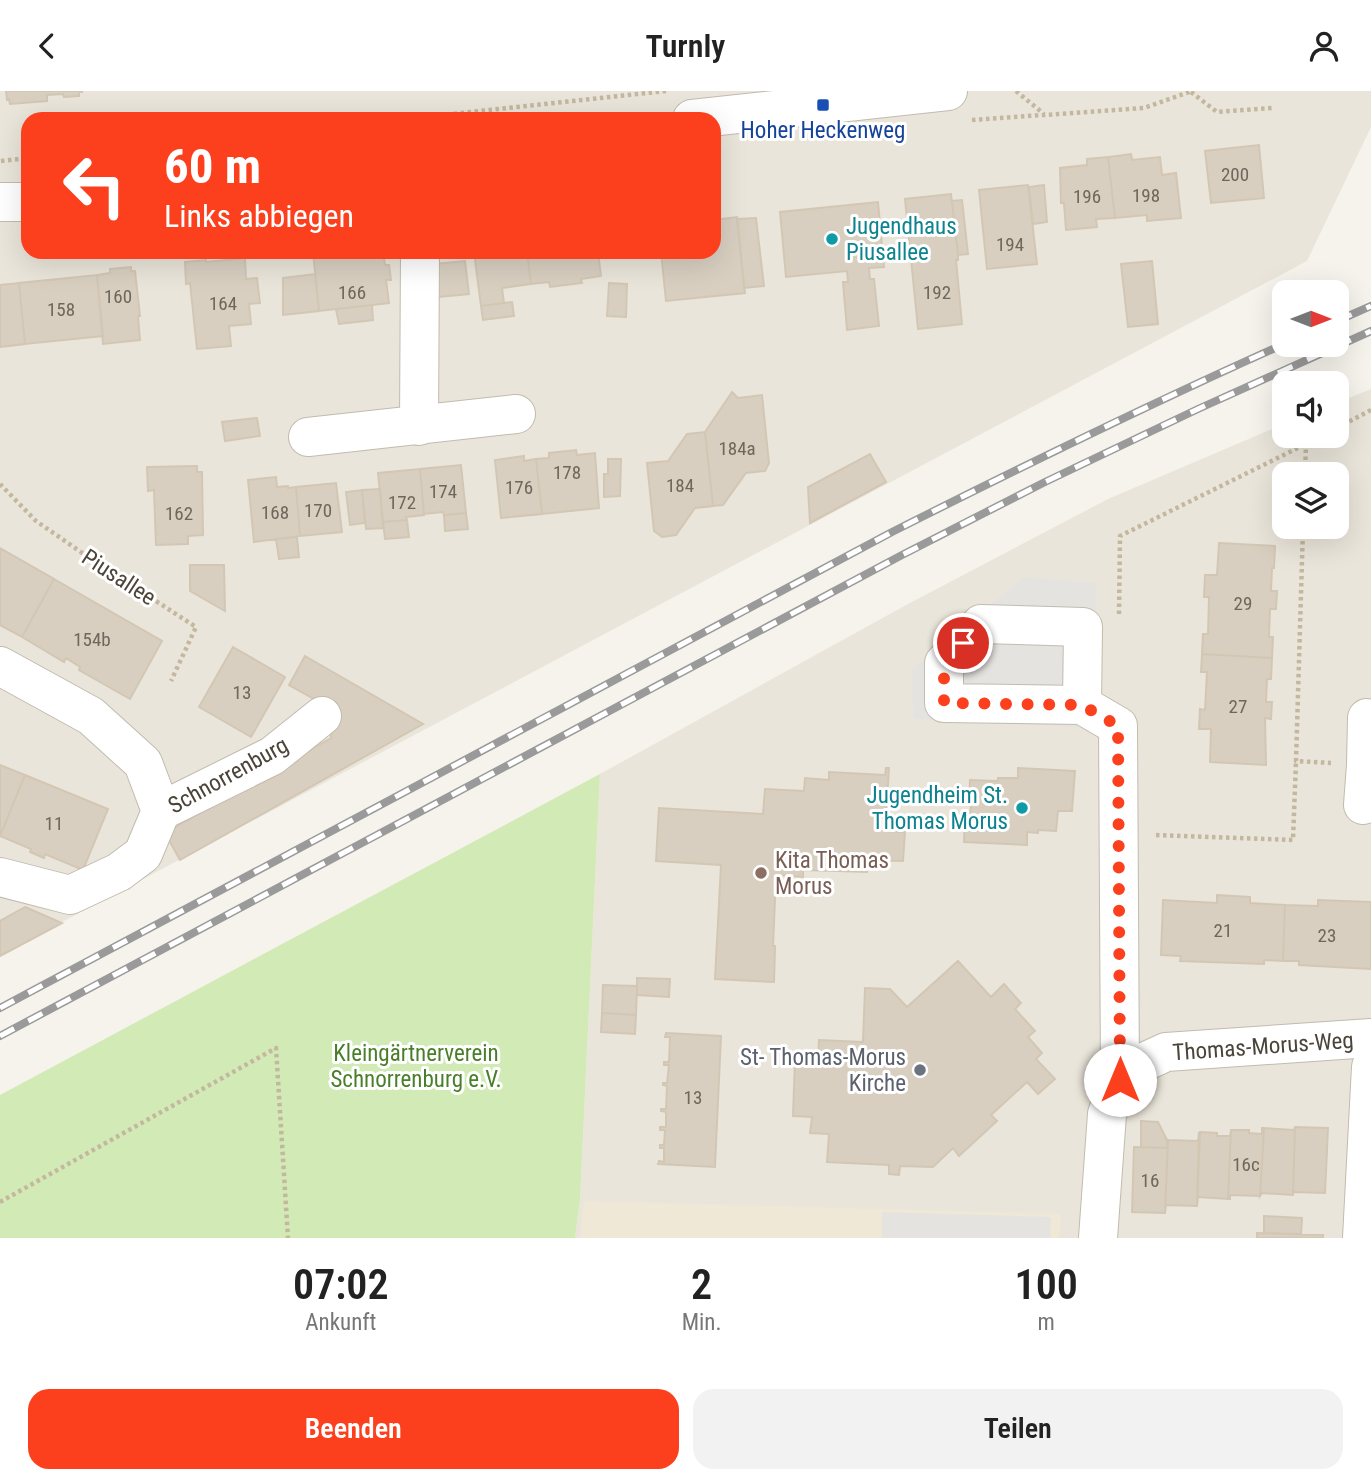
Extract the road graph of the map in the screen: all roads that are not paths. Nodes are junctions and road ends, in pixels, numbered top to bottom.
1 (948, 91) edge
2 (721, 116) edge
3 (0, 202) edge
4 (21, 202) edge
5 (420, 259) edge
6 (516, 414) dead end
7 (419, 426) junction
8 (308, 437) dead end
9 (0, 666) edge
10 (1082, 705) dead end
11 (322, 716) dead end
12 (1367, 718) dead end
13 (1369, 765) edge
14 (1363, 805) dead end
15 (161, 811) junction
16 (0, 877) edge
17 (1371, 1038) edge
18 (1371, 1067) edge
19 (1120, 1080) junction
20 (1098, 1238) edge
21 (1362, 1238) edge

1 - 2 street
3 - 4 street
5 - 7 street
6 - 7 street
7 - 8 street
9 - 15 street
10 - 19 street
11 - 15 street, Schnorrenburg
12 - 13 street
13 - 14 street
15 - 16 street, Schnorrenburg
17 - 19 street, Thomas-Morus-Weg
18 - 21 street, Thomas-Morus-Weg
19 - 20 street

